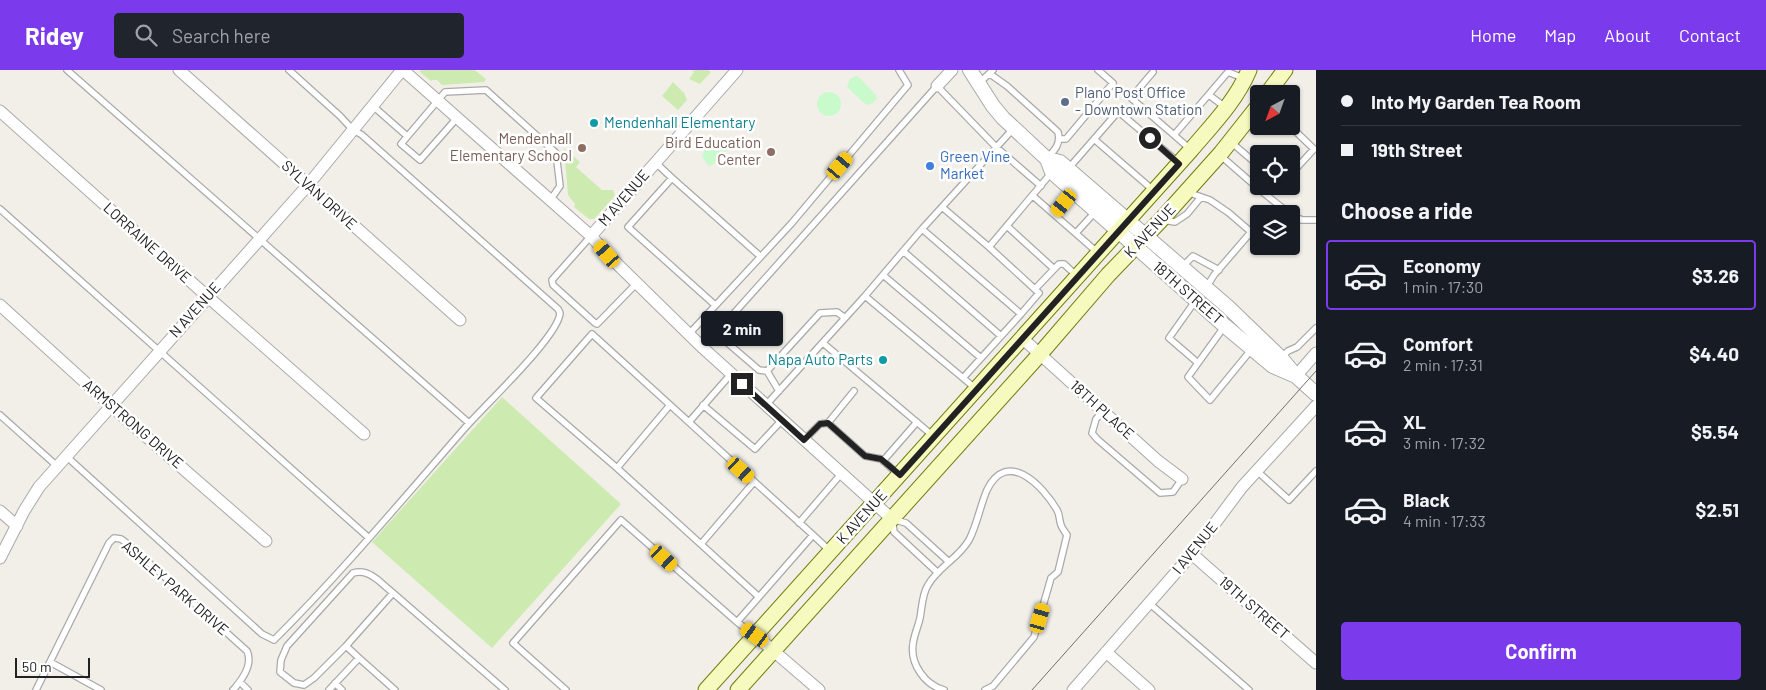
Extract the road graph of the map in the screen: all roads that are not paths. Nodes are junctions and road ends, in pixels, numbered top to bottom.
1 (67, 70) edge
2 (179, 70) edge
3 (289, 70) edge
4 (402, 70) edge
5 (737, 70) edge
6 (899, 70) edge
7 (952, 70) edge
8 (970, 70) edge
9 (1098, 70) edge
10 (1285, 70) edge
11 (991, 72) edge
12 (1154, 72) dead end
13 (1247, 74) edge
14 (978, 84) junction
15 (1274, 85) edge
16 (937, 86) junction
17 (1237, 94) junction
18 (1208, 95) junction
19 (437, 100) junction
20 (1250, 103) edge
21 (372, 106) junction
22 (1226, 109) junction
23 (0, 111) edge
24 (1250, 117) edge
25 (457, 118) junction
26 (1014, 128) junction
27 (352, 129) junction
28 (1174, 135) junction
29 (1299, 135) edge
30 (407, 136) junction
31 (1060, 139) junction
32 (1094, 139) junction
33 (1230, 141) junction
34 (996, 147) junction
35 (1191, 150) junction
36 (1219, 154) junction
37 (1250, 158) edge
38 (1047, 159) junction
39 (656, 163) junction
40 (1179, 164) junction
41 (1300, 164) edge
42 (1068, 168) junction
43 (1052, 172) junction
44 (672, 178) junction
45 (308, 185) junction
46 (1041, 186) junction
47 (1074, 191) junction
48 (1155, 191) junction
49 (1186, 191) junction
50 (1033, 196) junction
51 (1201, 196) junction
52 (551, 200) junction
53 (1279, 205) edge
54 (942, 207) junction
55 (0, 209) edge
56 (1096, 211) junction
57 (1055, 215) junction
58 (1300, 219) edge
59 (1161, 220) junction
60 (1316, 220) edge
61 (1007, 226) junction
62 (1123, 226) junction
63 (922, 230) junction
64 (1076, 233) junction
65 (591, 236) junction
66 (258, 240) junction
67 (1141, 241) junction
68 (989, 247) junction
69 (903, 251) junction
70 (1098, 253) junction
71 (760, 256) junction
72 (1182, 267) junction
73 (1054, 268) junction
74 (1219, 270) junction
75 (883, 275) junction
76 (1078, 276) junction
77 (637, 283) junction
78 (1206, 288) junction
79 (1035, 289) junction
80 (865, 296) junction
81 (208, 297) junction
82 (1196, 299) junction
83 (0, 305) edge
84 (715, 305) junction
85 (1021, 314) junction
86 (845, 318) junction
87 (460, 320) dead end
88 (1225, 326) junction
89 (1009, 327) junction
90 (1316, 328) edge
91 (716, 333) junction
92 (688, 334) junction
93 (1001, 336) junction
94 (1022, 338) junction
95 (823, 342) junction
96 (703, 348) junction
97 (1252, 348) junction
98 (160, 350) junction
99 (1316, 353) edge
100 (1040, 354) junction
101 (982, 358) junction
102 (1277, 362) junction
103 (1198, 364) junction
104 (767, 371) junction
105 (731, 374) junction
106 (1296, 376) junction
107 (963, 378) junction
108 (779, 390) junction
109 (976, 390) junction
110 (854, 391) dead end
111 (1316, 394) edge
112 (110, 405) junction
113 (670, 405) junction
114 (703, 405) junction
115 (766, 406) junction
116 (1316, 406) edge
117 (1103, 411) junction
118 (0, 415) edge
119 (782, 420) junction
120 (688, 422) junction
121 (917, 422) junction
122 (469, 423) junction
123 (828, 423) junction
124 (364, 434) dead end
125 (934, 436) junction
126 (804, 440) junction
127 (66, 456) junction
128 (884, 461) junction
129 (57, 466) junction
130 (617, 468) junction
131 (1257, 471) junction
132 (1316, 471) edge
133 (841, 474) junction
134 (900, 475) junction
135 (1182, 479) joint
136 (754, 482) junction
137 (874, 504) junction
138 (0, 512) edge
139 (892, 519) junction
140 (799, 523) junction
141 (16, 526) junction
142 (813, 535) junction
143 (368, 538) junction
144 (266, 541) dead end
145 (701, 544) junction
146 (832, 552) junction
147 (1192, 554) junction
148 (0, 558) edge
149 (948, 561) junction
150 (937, 572) junction
151 (393, 593) junction
152 (759, 597) junction
153 (1149, 603) junction
154 (736, 622) junction
155 (755, 635) junction
156 (346, 646) junction
157 (774, 651) junction
158 (1106, 652) junction
159 (359, 658) junction
160 (50, 662) junction
161 (1316, 663) edge
162 (240, 682) junction
163 (335, 683) junction
164 (743, 688) edge
165 (36, 690) edge
166 (101, 690) edge
167 (233, 690) edge
168 (248, 690) edge
169 (329, 690) edge
170 (342, 690) edge
171 (395, 690) edge
172 (505, 690) edge
173 (566, 690) edge
174 (706, 690) edge
175 (819, 690) edge
176 (944, 690) edge
177 (985, 690) edge
178 (1073, 690) edge
179 (1149, 690) edge
180 (1248, 690) edge

1 - 66 lane
2 - 45 street, SYLVAN DRIVE
3 - 27 lane
4 - 19 street
4 - 21 street, N AVENUE
5 - 39 street, M AVENUE
6 - 71 lane
7 - 16 street
8 - 14 street, 18TH STREET
9 - 31 lane
10 - 15 main road
11 - 14 lane
11 - 31 lane
12 - 28 lane
13 - 17 main road, K AVENUE
13 - 18 lane
14 - 26 street, 18TH STREET
16 - 34 lane
16 - 91 lane
17 - 20 main road
17 - 22 main road, K AVENUE
18 - 22 lane
18 - 28 lane
19 - 25 street
19 - 30 lane
19 - 52 lane
21 - 27 street, N AVENUE
21 - 30 lane
22 - 35 main road, K AVENUE
23 - 81 street, LORRAINE DRIVE
24 - 33 main road, K AVENUE
25 - 30 lane
25 - 52 street
26 - 34 lane
26 - 38 street, 18TH STREET
27 - 45 street, N AVENUE
27 - 122 lane
28 - 35 lane
29 - 41 lane
31 - 38 lane
32 - 40 lane
32 - 42 lane
32 - 48 lane
33 - 36 main road, K AVENUE
33 - 37 lane
34 - 46 lane
34 - 54 lane
35 - 40 main road, K AVENUE
36 - 49 main road, K AVENUE
36 - 53 lane
38 - 42 street, 18TH STREET
38 - 43 street, 18TH STREET
39 - 44 lane
39 - 65 street, M AVENUE
40 - 48 main road, K AVENUE
42 - 62 street, 18TH STREET
43 - 46 lane
43 - 47 street, 18TH STREET
44 - 71 lane
44 - 84 lane
45 - 66 street, N AVENUE
45 - 87 street, SYLVAN DRIVE
46 - 50 lane
47 - 56 street, 18TH STREET
47 - 57 lane
48 - 62 main road, K AVENUE
49 - 51 lane
49 - 59 main road, K AVENUE
50 - 57 lane
50 - 61 lane
51 - 59 lane
51 - 74 lane
52 - 65 street
54 - 63 lane
54 - 68 lane
55 - 98 lane
56 - 62 street, 18TH STREET
56 - 64 lane
57 - 64 lane
58 - 60 lane
59 - 67 main road, K AVENUE
61 - 68 lane
61 - 73 lane
62 - 67 street, 18TH STREET
62 - 70 main road, K AVENUE
63 - 69 lane
63 - 85 lane
64 - 70 lane
65 - 77 street
65 - 77 lane
66 - 81 street, N AVENUE
66 - 122 lane
67 - 72 street, 18TH STREET
67 - 82 street, 18TH STREET
67 - 100 main road, K AVENUE
68 - 79 lane
69 - 75 lane
69 - 93 lane
70 - 76 main road, K AVENUE
71 - 84 lane
72 - 74 lane
72 - 78 street, 18TH STREET
73 - 76 lane
73 - 79 lane
74 - 78 lane
75 - 80 lane
75 - 101 lane
76 - 94 main road, K AVENUE
77 - 92 street
78 - 102 street, 18TH STREET
79 - 85 lane
80 - 86 lane
80 - 107 lane
81 - 98 street, N AVENUE
81 - 124 street, LORRAINE DRIVE
82 - 88 street, 18TH STREET
82 - 103 lane
83 - 112 street, ARMSTRONG DRIVE
84 - 92 lane
85 - 89 lane
86 - 95 lane
86 - 104 lane
88 - 97 street, 18TH STREET
88 - 103 lane
89 - 93 lane
89 - 94 lane
90 - 102 lane
91 - 96 lane
91 - 104 lane
92 - 96 street
93 - 101 lane
94 - 100 street, 18TH PLACE
94 - 109 main road, K AVENUE
95 - 108 lane
95 - 121 lane
96 - 105 street
97 - 102 street, 18TH STREET
97 - 103 lane
98 - 112 street, N AVENUE
98 - 143 lane
99 - 106 street
100 - 117 street, 18TH PLACE
100 - 139 main road, K AVENUE
101 - 107 lane
102 - 106 street, 18TH STREET
104 - 108 lane
105 - 114 lane
105 - 115 street
106 - 111 street, 18TH STREET
107 - 109 lane
108 - 115 lane
109 - 125 main road, K AVENUE
110 - 123 lane
112 - 127 street, N AVENUE
112 - 144 street, ARMSTRONG DRIVE
113 - 120 lane
113 - 130 lane
113 - 130 lane
114 - 119 lane
114 - 120 lane
115 - 119 street
116 - 131 street, I AVENUE
117 - 135 street, 18TH PLACE
117 - 135 lane
118 - 129 lane
119 - 126 street
120 - 136 lane
121 - 125 lane
121 - 128 lane
122 - 143 lane
123 - 126 lane
123 - 128 lane
125 - 134 main road, K AVENUE
126 - 133 street
127 - 129 street, N AVENUE
127 - 143 lane
128 - 134 lane
129 - 141 street, N AVENUE
130 - 145 lane
131 - 132 lane
131 - 147 street, I AVENUE
133 - 137 street
133 - 140 lane
134 - 137 main road, K AVENUE
136 - 140 lane
136 - 145 lane
137 - 139 street
137 - 146 main road, K AVENUE
138 - 141 street
139 - 149 lane
139 - 150 lane
139 - 157 main road, K AVENUE
140 - 142 lane
141 - 148 street, N AVENUE
142 - 146 lane
142 - 152 lane
145 - 152 lane
146 - 155 main road, K AVENUE
147 - 153 street, I AVENUE
147 - 161 street, 19TH STREET
149 - 150 lane
149 - 177 lane
150 - 176 lane
151 - 156 lane
151 - 156 lane
151 - 172 lane
152 - 154 lane
153 - 158 street, I AVENUE
153 - 180 lane
154 - 155 lane
154 - 173 lane
155 - 157 street
155 - 174 main road, K AVENUE
156 - 159 lane
157 - 164 main road, K AVENUE
157 - 175 street
158 - 178 street, I AVENUE
158 - 179 street
159 - 163 lane
159 - 171 lane
160 - 162 lane, ASHLEY PARK DRIVE
160 - 165 lane, ASHLEY PARK DRIVE
160 - 166 lane
162 - 167 lane, ASHLEY PARK DRIVE
162 - 168 lane
163 - 169 lane
163 - 170 lane

